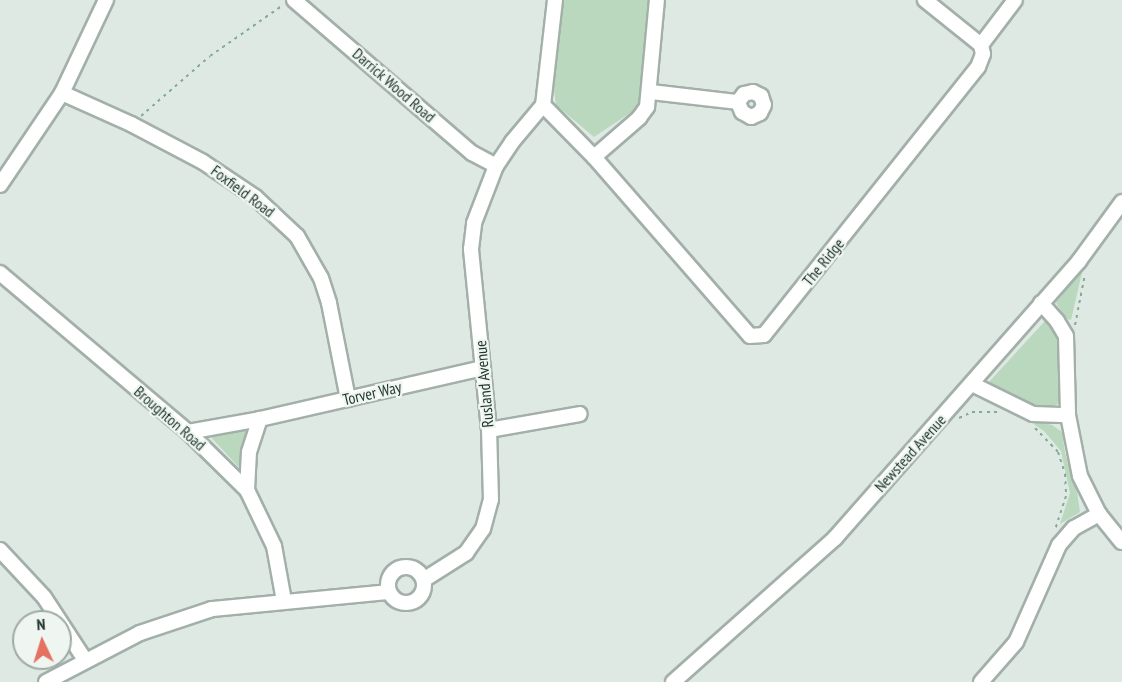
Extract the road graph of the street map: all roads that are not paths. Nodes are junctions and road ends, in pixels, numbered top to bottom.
1 (106, 0) edge
2 (292, 0) edge
3 (555, 0) edge
4 (657, 0) edge
5 (925, 0) edge
6 (1015, 0) edge
7 (981, 45) junction
8 (651, 92) junction
9 (62, 93) junction
10 (738, 102) dead end
11 (543, 105) junction
12 (594, 158) junction
13 (496, 166) junction
14 (0, 185) edge
15 (1122, 202) edge
16 (0, 273) edge
17 (1041, 303) junction
18 (483, 368) junction
19 (972, 384) junction
20 (348, 399) junction
21 (580, 414) dead end
22 (1068, 415) junction
23 (260, 419) junction
24 (489, 430) junction
25 (188, 432) junction
26 (247, 490) junction
27 (1099, 514) junction
28 (1122, 542) edge
29 (0, 550) edge
30 (425, 579) junction
31 (388, 592) junction
32 (284, 601) junction
33 (85, 660) junction
34 (46, 682) edge
35 (674, 682) edge
36 (981, 682) edge

1 - 9 street
2 - 13 street, Darrick Wood Road
3 - 11 street
4 - 8 street
5 - 7 street
6 - 7 street
7 - 12 street, The Ridge
8 - 10 street
8 - 12 street
9 - 14 street
9 - 20 street, Foxfield Road
11 - 12 street
11 - 13 street, Rusland Avenue
13 - 18 street, Rusland Avenue
15 - 17 street, Newstead Avenue
16 - 25 street, Broughton Road
17 - 19 street, Newstead Avenue
17 - 22 street
18 - 20 street, Torver Way
18 - 24 street, Rusland Avenue
19 - 22 street
19 - 35 street, Newstead Avenue
20 - 23 street, Torver Way
21 - 24 street
22 - 27 street
23 - 25 street, Torver Way
23 - 26 street
24 - 30 street, Rusland Avenue
25 - 26 street, Broughton Road
26 - 32 street, Broughton Road
27 - 28 street
27 - 36 street
29 - 33 street
30 - 31 street, Rusland Avenue
30 - 31 street
31 - 32 street, Rusland Avenue
32 - 33 street, Rusland Avenue
33 - 34 street, Rusland Avenue

